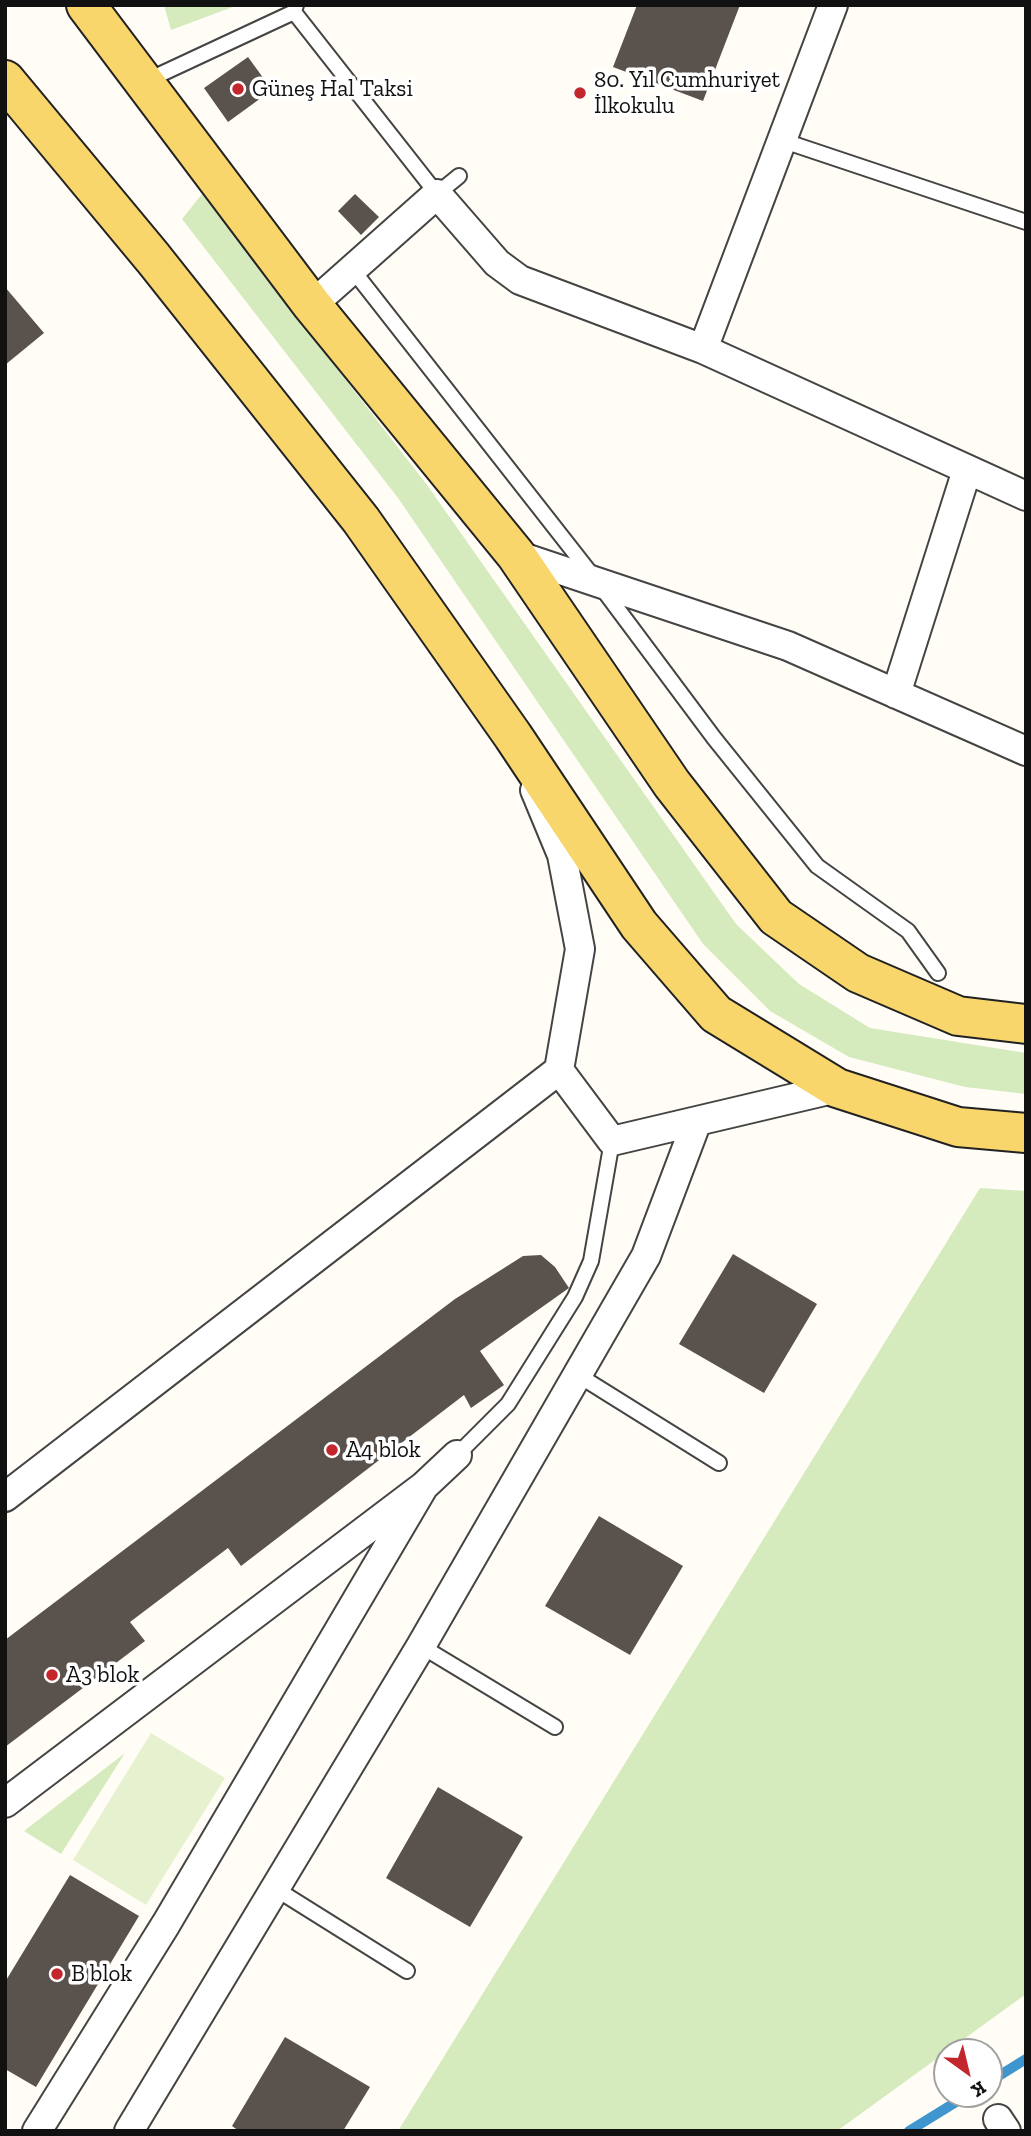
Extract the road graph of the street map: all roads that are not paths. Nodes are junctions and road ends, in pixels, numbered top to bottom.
1 (86, 5) edge
2 (120, 5) edge
3 (833, 5) edge
4 (295, 8) edge
5 (5, 80) edge
6 (142, 83) junction
7 (781, 141) junction
8 (459, 176) dead end
9 (437, 194) junction
10 (1026, 222) edge
11 (352, 269) junction
12 (312, 304) junction
13 (703, 349) junction
14 (967, 470) junction
15 (1026, 496) edge
16 (516, 555) junction
17 (599, 584) junction
18 (896, 694) junction
19 (513, 736) junction
20 (1026, 751) edge
21 (939, 973) dead end
22 (1026, 1024) edge
23 (559, 1070) junction
24 (837, 1088) junction
25 (697, 1121) junction
26 (1026, 1133) edge
27 (611, 1140) junction
28 (578, 1376) junction
29 (457, 1455) joint
30 (719, 1463) dead end
31 (424, 1486) junction
32 (5, 1497) edge
33 (421, 1646) junction
34 (555, 1727) dead end
35 (5, 1803) edge
36 (276, 1889) junction
37 (407, 1971) dead end
38 (37, 2131) edge
39 (128, 2131) edge

1 - 6 main road
2 - 6 main road
3 - 7 street
4 - 6 lane
4 - 9 lane
5 - 19 main road
6 - 12 main road
7 - 10 lane
7 - 13 street
8 - 9 lane
9 - 11 street
9 - 13 street
11 - 12 street
11 - 17 lane
12 - 16 main road
13 - 14 street
14 - 15 street
14 - 18 street
16 - 17 street
16 - 22 main road
17 - 18 street
17 - 21 lane
18 - 20 street
19 - 23 street
19 - 24 main road
23 - 27 street
23 - 32 street
24 - 25 street
24 - 26 main road
25 - 27 street
25 - 28 street
27 - 29 lane
28 - 30 lane
28 - 33 street
29 - 31 street
31 - 35 street
31 - 38 street
33 - 34 lane
33 - 36 street
36 - 37 lane
36 - 39 street

